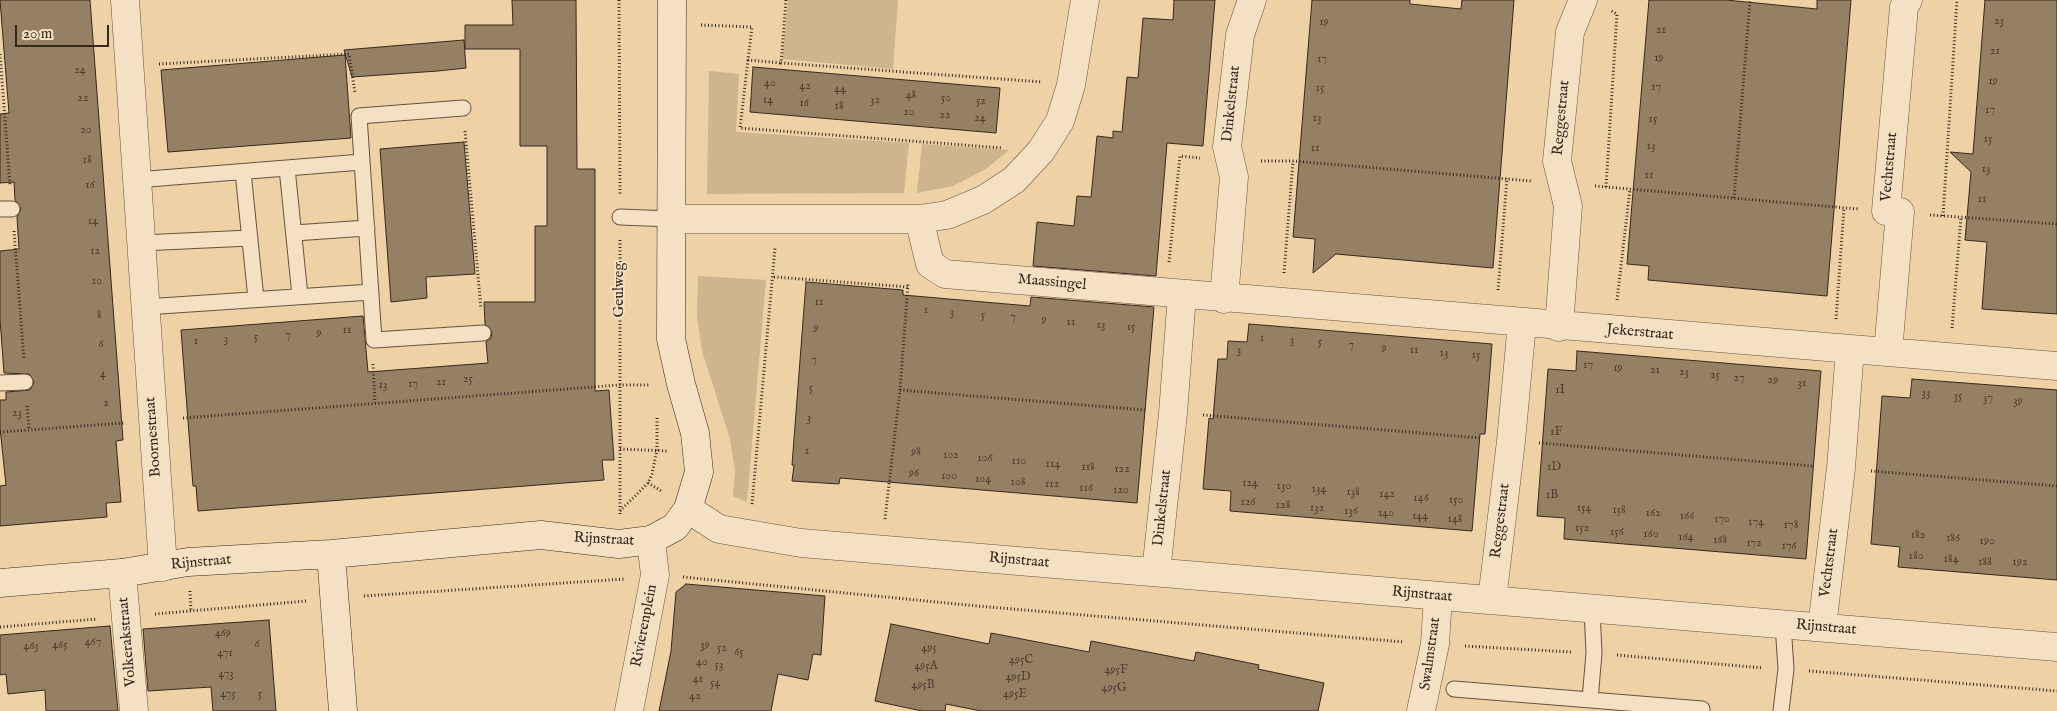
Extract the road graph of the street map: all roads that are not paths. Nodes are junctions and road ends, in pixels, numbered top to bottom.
1 (125, 0) edge
2 (1085, 0) edge
3 (1252, 0) edge
4 (1583, 0) edge
5 (1908, 0) edge
6 (672, 12) edge
7 (463, 108) road end
8 (362, 162) junction
9 (287, 168) junction
10 (244, 172) junction
11 (136, 180) junction
12 (620, 217) road end
13 (672, 219) junction
14 (919, 219) junction
15 (367, 228) junction
16 (294, 233) junction
17 (250, 238) junction
18 (140, 243) junction
19 (371, 292) junction
20 (1174, 294) junction
21 (300, 296) junction
22 (1224, 299) junction
23 (256, 300) junction
24 (145, 307) junction
25 (1509, 322) junction
26 (1559, 327) junction
27 (483, 333) road end
28 (1842, 349) junction
29 (1888, 352) junction
30 (2057, 366) edge
31 (25, 382) road end
32 (0, 383) edge
33 (688, 509) junction
34 (651, 540) junction
35 (331, 554) junction
36 (163, 567) junction
37 (1156, 572) junction
38 (122, 574) junction
39 (0, 583) edge
40 (1438, 596) junction
41 (1492, 600) junction
42 (1592, 609) junction
43 (1783, 624) junction
44 (1822, 628) junction
45 (2057, 647) edge
46 (1454, 689) dead end
47 (1590, 700) junction
48 (1702, 709) dead end
49 (134, 711) edge
50 (343, 711) edge
51 (630, 711) edge
52 (1421, 711) edge
53 (1781, 711) edge

1 - 11 street, Boornestraat
2 - 14 street
3 - 22 street, Dinkelstraat
4 - 26 street, Reggestraat
5 - 29 street, Vechtstraat
6 - 13 street
7 - 8 lane
8 - 9 lane
8 - 15 lane
9 - 10 lane
9 - 16 lane
10 - 11 lane
10 - 17 lane
11 - 18 street, Boornestraat
12 - 13 lane
13 - 14 street
13 - 33 street
14 - 20 street, Maassingel
15 - 16 lane
15 - 19 lane
16 - 21 lane
17 - 18 lane
17 - 23 lane
18 - 24 street, Boornestraat
19 - 21 lane
19 - 27 lane
20 - 22 street, Maassingel
20 - 37 street, Dinkelstraat
21 - 23 lane
22 - 25 street, Jekerstraat
23 - 24 lane
24 - 36 street, Boornestraat
25 - 26 street, Jekerstraat
25 - 41 street, Reggestraat
26 - 28 street, Jekerstraat
28 - 29 street, Jekerstraat
28 - 44 street, Vechtstraat
29 - 30 street, Jekerstraat
31 - 32 lane
33 - 34 street, Rijnstraat
33 - 37 street, Rijnstraat
34 - 35 street, Rijnstraat
34 - 51 street, Rivierenplein
35 - 36 street, Rijnstraat
35 - 50 street
36 - 38 street, Rijnstraat
37 - 40 street, Rijnstraat
38 - 39 street, Rijnstraat
38 - 49 street, Volkerakstraat
40 - 41 street, Rijnstraat
40 - 52 street, Swalmstraat
41 - 42 street, Rijnstraat
42 - 43 street, Rijnstraat
42 - 47 lane
43 - 44 street, Rijnstraat
43 - 53 lane
44 - 45 street, Rijnstraat
46 - 47 lane
47 - 48 lane

